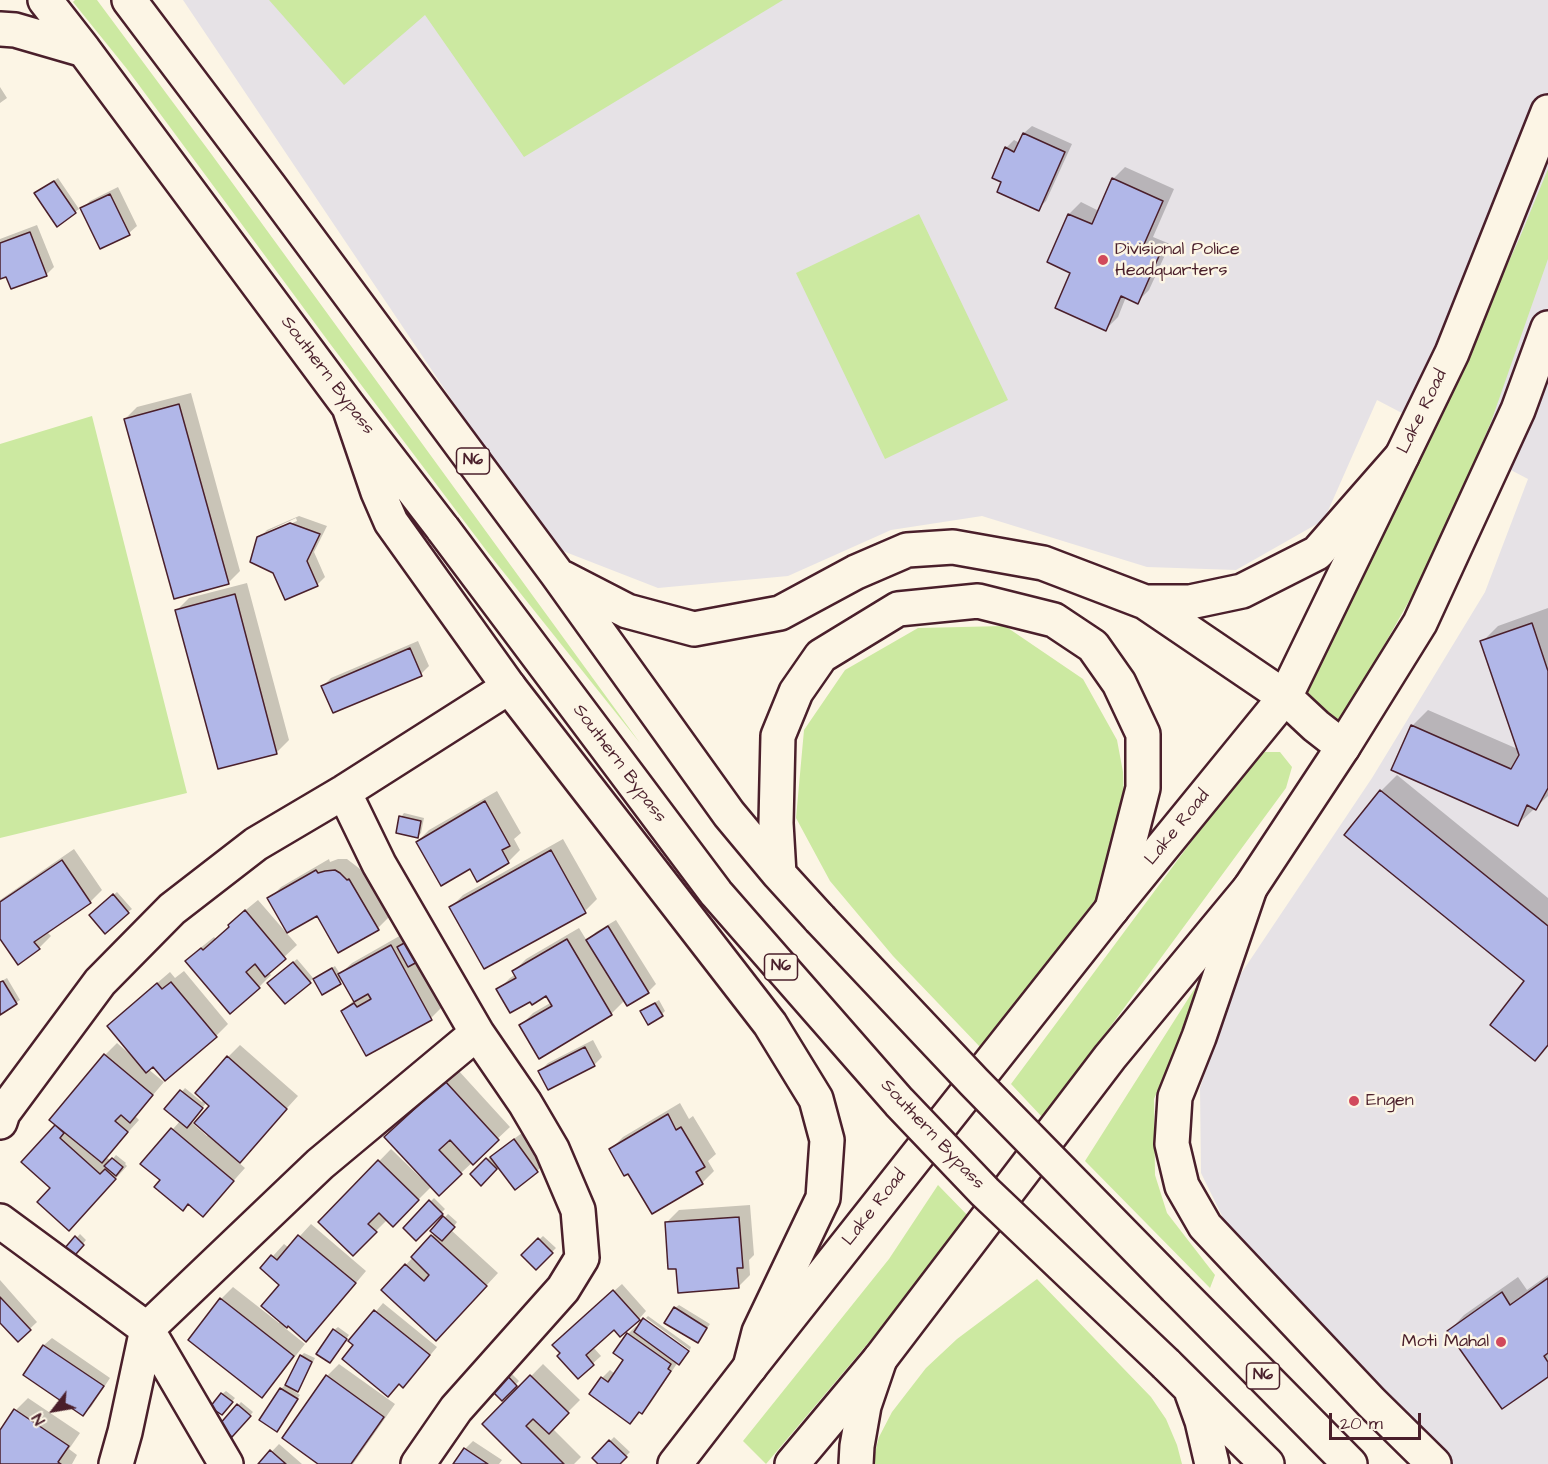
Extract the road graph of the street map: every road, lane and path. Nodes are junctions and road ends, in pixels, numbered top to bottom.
1 (45, 0) edge
2 (129, 0) edge
3 (0, 29) edge
4 (84, 50) junction
5 (1548, 112) edge
6 (1548, 328) edge
7 (349, 407) junction
8 (1402, 456) junction
9 (557, 574) junction
10 (1145, 602) junction
11 (509, 687) junction
12 (1285, 697) junction
13 (1343, 747) junction
14 (344, 792) junction
15 (779, 874) junction
16 (1250, 888) junction
17 (1112, 909) junction
18 (477, 1033) junction
19 (1, 1116) edge
20 (0, 1221) edge
21 (147, 1329) junction
22 (880, 1359) junction
23 (750, 1367) junction
24 (1190, 1389) junction
25 (116, 1464) edge
26 (226, 1464) edge
27 (418, 1464) edge
28 (675, 1464) edge
29 (792, 1464) edge
30 (856, 1464) edge
31 (1212, 1464) edge
32 (1267, 1464) edge
33 (1350, 1464) edge
34 (1434, 1464) edge

1 - 4 main road, Southern Bypass / N6
2 - 9 main road, N6
3 - 4 main road
4 - 7 main road, Southern Bypass / N6
5 - 8 main road, Lake Road
6 - 13 main road
7 - 11 main road
7 - 24 main road, Southern Bypass / N6, bridge
8 - 10 main road
8 - 12 main road, Lake Road
9 - 10 main road
9 - 15 main road, N6
10 - 12 main road
11 - 14 main road
11 - 23 main road
12 - 13 main road
12 - 17 main road, Lake Road
13 - 16 main road
14 - 18 main road
14 - 19 main road
15 - 17 main road
15 - 33 main road, N6, bridge
16 - 22 main road
16 - 34 main road
17 - 23 main road, Lake Road
18 - 21 main road
18 - 27 main road
20 - 21 main road
21 - 25 main road
21 - 26 main road
22 - 29 main road
22 - 30 main road
23 - 28 main road, Lake Road
24 - 31 main road
24 - 32 main road, Southern Bypass / N6

